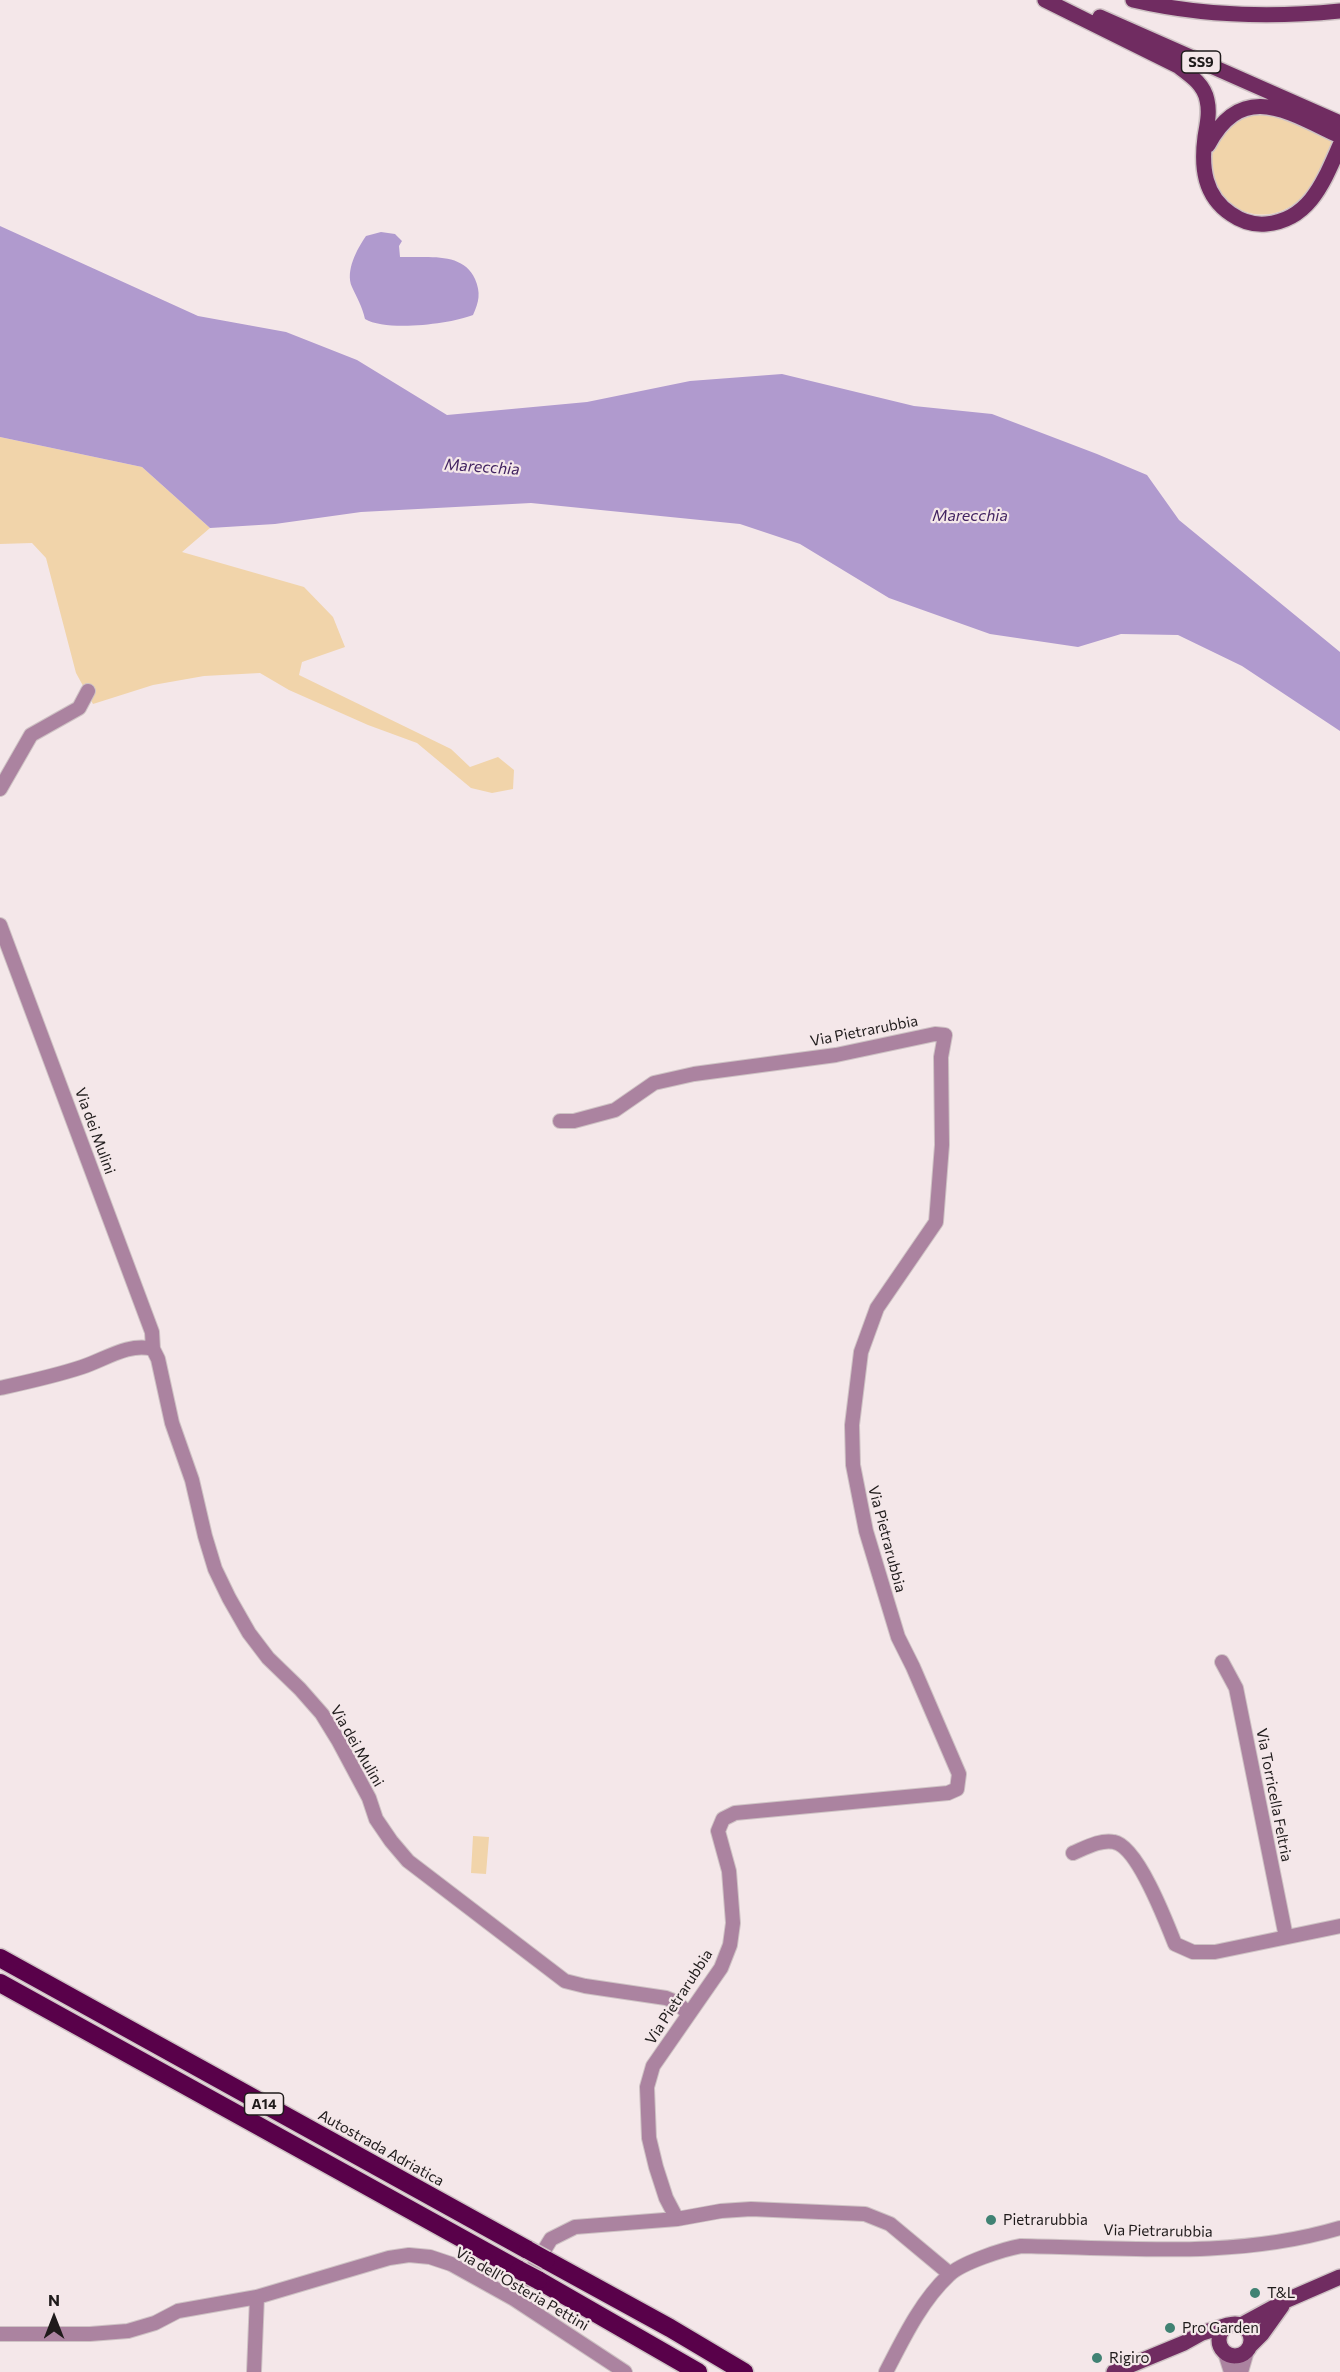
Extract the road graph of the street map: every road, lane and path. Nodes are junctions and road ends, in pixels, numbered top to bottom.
1 (1045, 0) edge
2 (1062, 0) edge
3 (1133, 0) edge
4 (1340, 11) edge
5 (1340, 123) edge
6 (1340, 136) edge
7 (1340, 145) edge
8 (1204, 153) junction
9 (88, 690) dead end
10 (0, 789) edge
11 (0, 925) edge
12 (560, 1122) dead end
13 (153, 1349) junction
14 (0, 1388) edge
15 (1222, 1662) dead end
16 (1074, 1853) dead end
17 (1340, 1926) edge
18 (1286, 1936) junction
19 (0, 1958) edge
20 (0, 1983) edge
21 (689, 2014) junction
22 (677, 2219) junction
23 (1340, 2228) edge
24 (950, 2274) junction
25 (1340, 2277) edge
26 (257, 2296) junction
27 (514, 2299) junction
28 (1287, 2300) junction
29 (1234, 2325) junction
30 (0, 2334) edge
31 (1184, 2343) junction
32 (1248, 2348) junction
33 (1223, 2350) junction
34 (254, 2372) edge
35 (625, 2372) edge
36 (698, 2372) edge
37 (744, 2372) edge
38 (886, 2372) edge
39 (1114, 2372) edge
40 (1231, 2372) edge
41 (1241, 2372) edge

1 - 8 main road
2 - 5 main road, SS9
3 - 4 main road
6 - 8 main road
7 - 8 main road
9 - 10 street
11 - 13 street, Via dei Mulini
12 - 21 street, Via Pietrarubbia
13 - 14 street
13 - 21 street, Via dei Mulini
15 - 18 street, Via Torricella Feltria
16 - 18 street
17 - 18 street
19 - 37 highway, Autostrada Adriatica / A14, bridge
20 - 36 highway, A14, bridge
21 - 22 street, Via Pietrarubbia
22 - 24 street
22 - 27 street
23 - 24 street, Via Pietrarubbia
24 - 38 street
25 - 28 main road
26 - 27 street, Via dell'Osteria Pettini
26 - 30 street, Via dell'Osteria Pettini
26 - 34 street
27 - 35 street, Via dell'Osteria Pettini
28 - 29 main road
28 - 32 main road
29 - 31 main road
29 - 32 main road
29 - 33 main road
31 - 33 main road
31 - 39 main road
32 - 33 main road
32 - 41 street
33 - 40 street

